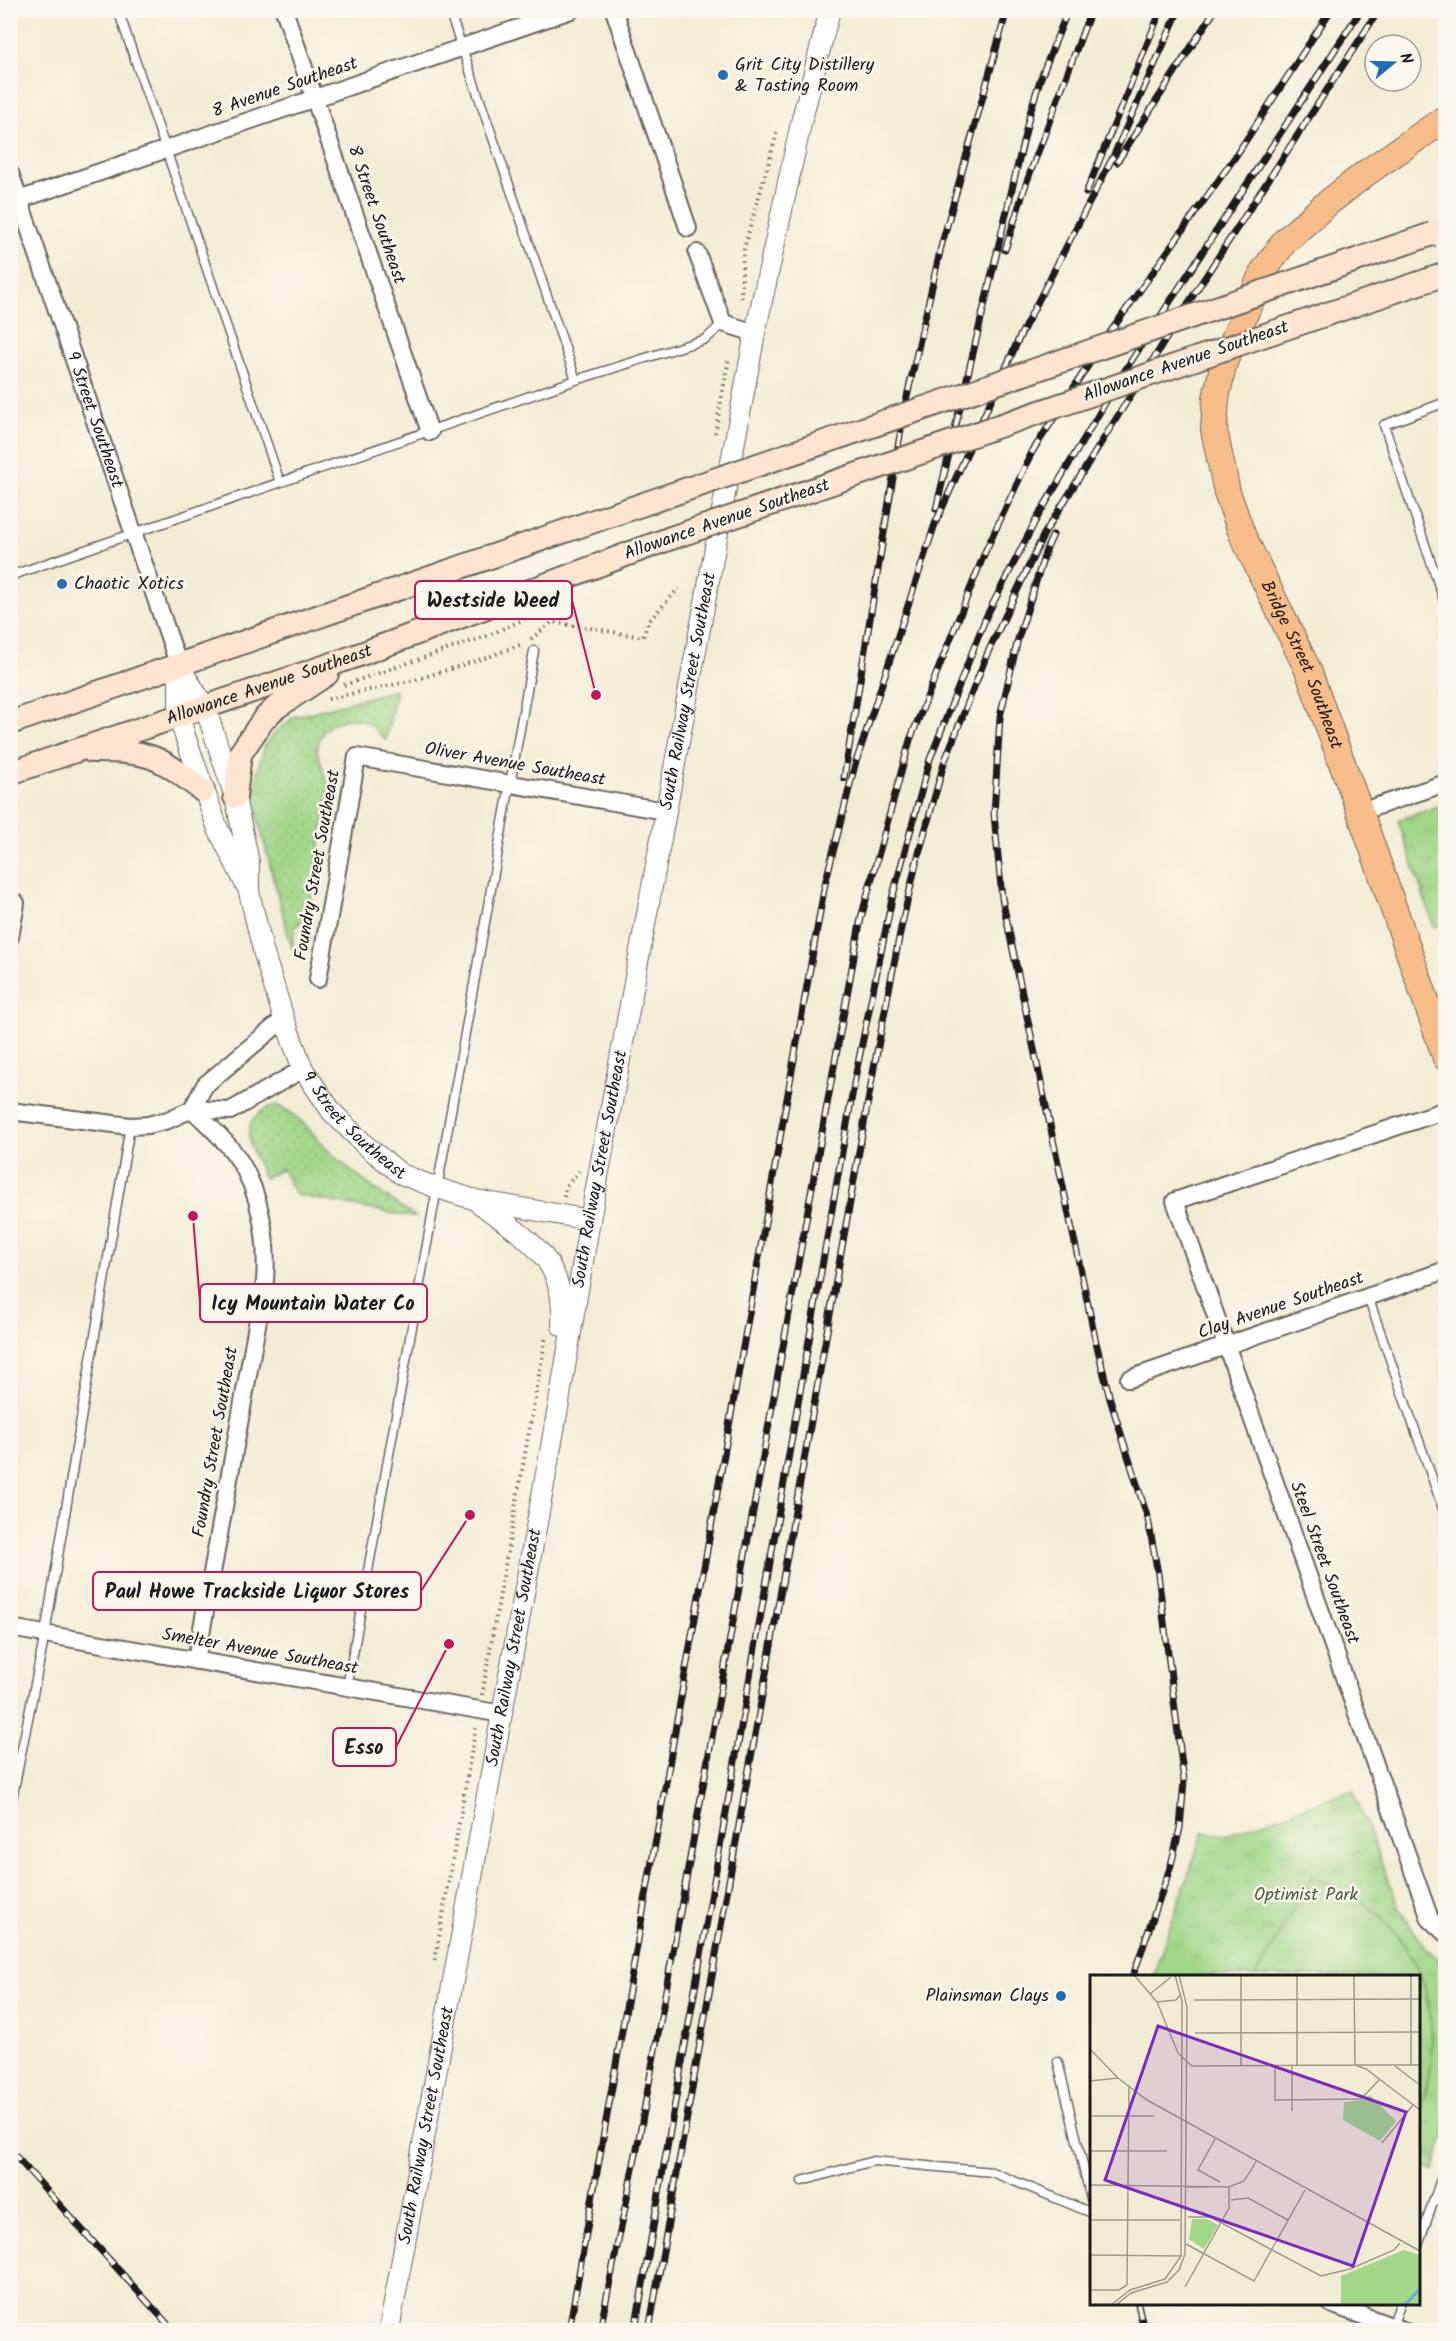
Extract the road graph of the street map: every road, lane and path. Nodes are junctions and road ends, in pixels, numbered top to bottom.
1 (118, 10) edge
2 (284, 10) edge
3 (449, 10) edge
4 (571, 10) edge
5 (615, 10) edge
6 (830, 10) edge
7 (462, 48) junction
8 (315, 98) junction
9 (1446, 118) edge
10 (779, 126) dead end
11 (167, 149) junction
12 (10, 173) edge
13 (15, 201) edge
14 (688, 228) dead end
15 (1438, 231) edge
16 (697, 253) dead end
17 (1446, 274) edge
18 (742, 303) dead end
19 (723, 323) junction
20 (755, 333) junction
21 (576, 380) junction
22 (1446, 402) edge
23 (430, 432) junction
24 (280, 482) junction
25 (134, 534) junction
26 (10, 576) edge
27 (679, 588) dead end
28 (1446, 606) edge
29 (487, 636) dead end
30 (534, 651) dead end
31 (354, 657) junction
32 (179, 666) junction
33 (334, 689) dead end
34 (322, 700) dead end
35 (205, 707) junction
36 (179, 715) junction
37 (10, 723) edge
38 (69, 752) junction
39 (357, 757) joint
40 (10, 773) edge
41 (509, 783) junction
42 (1446, 783) edge
43 (203, 791) junction
44 (235, 797) junction
45 (665, 811) junction
46 (1360, 813) junction
47 (249, 892) junction
48 (16, 903) dead end
49 (10, 937) edge
50 (318, 979) dead end
51 (284, 1019) junction
52 (1446, 1058) edge
53 (303, 1069) junction
54 (192, 1109) junction
55 (1446, 1110) edge
56 (10, 1111) edge
57 (130, 1126) junction
58 (437, 1188) junction
59 (476, 1200) junction
60 (590, 1220) junction
61 (1446, 1270) edge
62 (1368, 1297) junction
63 (547, 1328) dead end
64 (1226, 1346) junction
65 (1129, 1379) dead end
66 (558, 1408) junction
67 (1446, 1517) edge
68 (10, 1628) edge
69 (45, 1634) junction
70 (196, 1661) junction
71 (347, 1688) junction
72 (483, 1689) dead end
73 (502, 1714) junction
74 (10, 1809) edge
75 (1446, 1934) edge
76 (1058, 2062) dead end
77 (1446, 2165) edge
78 (802, 2181) dead end
79 (1090, 2195) edge
80 (1090, 2212) edge
81 (1420, 2243) edge
82 (1334, 2305) edge
83 (1400, 2305) edge
84 (1397, 2329) edge
85 (389, 2331) edge

1 - 11 lane
2 - 8 street, 8 Street Southeast
3 - 7 lane
4 - 7 street, 8 Avenue Southeast
5 - 14 street
6 - 20 street, South Railway Street Southeast
7 - 8 street, 8 Avenue Southeast
7 - 21 lane
8 - 11 street, 8 Avenue Southeast
8 - 23 street, 8 Street Southeast
9 - 46 main road, Bridge Street Southeast
10 - 18 path
11 - 13 street, 8 Avenue Southeast
11 - 24 lane
12 - 13 street, 9 Street Southeast
13 - 25 street, 9 Street Southeast
15 - 32 main road, bridge
16 - 19 street
17 - 31 main road, Allowance Avenue Southeast, bridge
19 - 20 street
19 - 21 lane
20 - 45 street, South Railway Street Southeast
21 - 23 lane
22 - 28 lane
23 - 24 lane
24 - 25 lane
25 - 26 lane
25 - 32 street, 9 Street Southeast
27 - 34 path
29 - 33 path
30 - 41 lane
31 - 35 main road, Allowance Avenue Southeast
31 - 44 main road
32 - 35 street, 9 Street Southeast
32 - 36 street, 9 Street Southeast
32 - 37 main road
35 - 36 main road, Allowance Avenue Southeast
35 - 44 street, 9 Street Southeast
36 - 38 main road, Allowance Avenue Southeast
36 - 43 street, 9 Street Southeast
38 - 40 main road, Allowance Avenue Southeast
38 - 43 main road
39 - 41 street, Oliver Avenue Southeast
39 - 50 street, Foundry Street Southeast
41 - 45 street, Oliver Avenue Southeast
41 - 58 lane
42 - 46 street
43 - 47 street, 9 Street Southeast
44 - 47 street, 9 Street Southeast
45 - 60 street, South Railway Street Southeast
46 - 52 main road, Bridge Street Southeast
47 - 51 street, 9 Street Southeast
48 - 49 street
51 - 53 street, 9 Street Southeast
51 - 54 street
53 - 54 street
53 - 58 street, 9 Street Southeast
54 - 57 street
54 - 70 street, Foundry Street Southeast
55 - 64 street, Steel Street Southeast
56 - 57 street
57 - 69 lane
58 - 59 street, 9 Street Southeast
58 - 71 lane
59 - 60 street, 9 Street Southeast
59 - 66 street
60 - 66 street, South Railway Street Southeast
61 - 62 street, Clay Avenue Southeast
62 - 64 street, Clay Avenue Southeast
62 - 67 lane
63 - 72 path
64 - 65 street, Clay Avenue Southeast
64 - 75 street, Steel Street Southeast
66 - 73 street, South Railway Street Southeast
68 - 69 street, Smelter Avenue Southeast
69 - 70 street, Smelter Avenue Southeast
69 - 74 lane
70 - 71 street, Smelter Avenue Southeast
71 - 73 street, Smelter Avenue Southeast
73 - 85 street, South Railway Street Southeast
76 - 79 lane
77 - 81 lane
78 - 80 lane
82 - 84 street
83 - 84 lane

